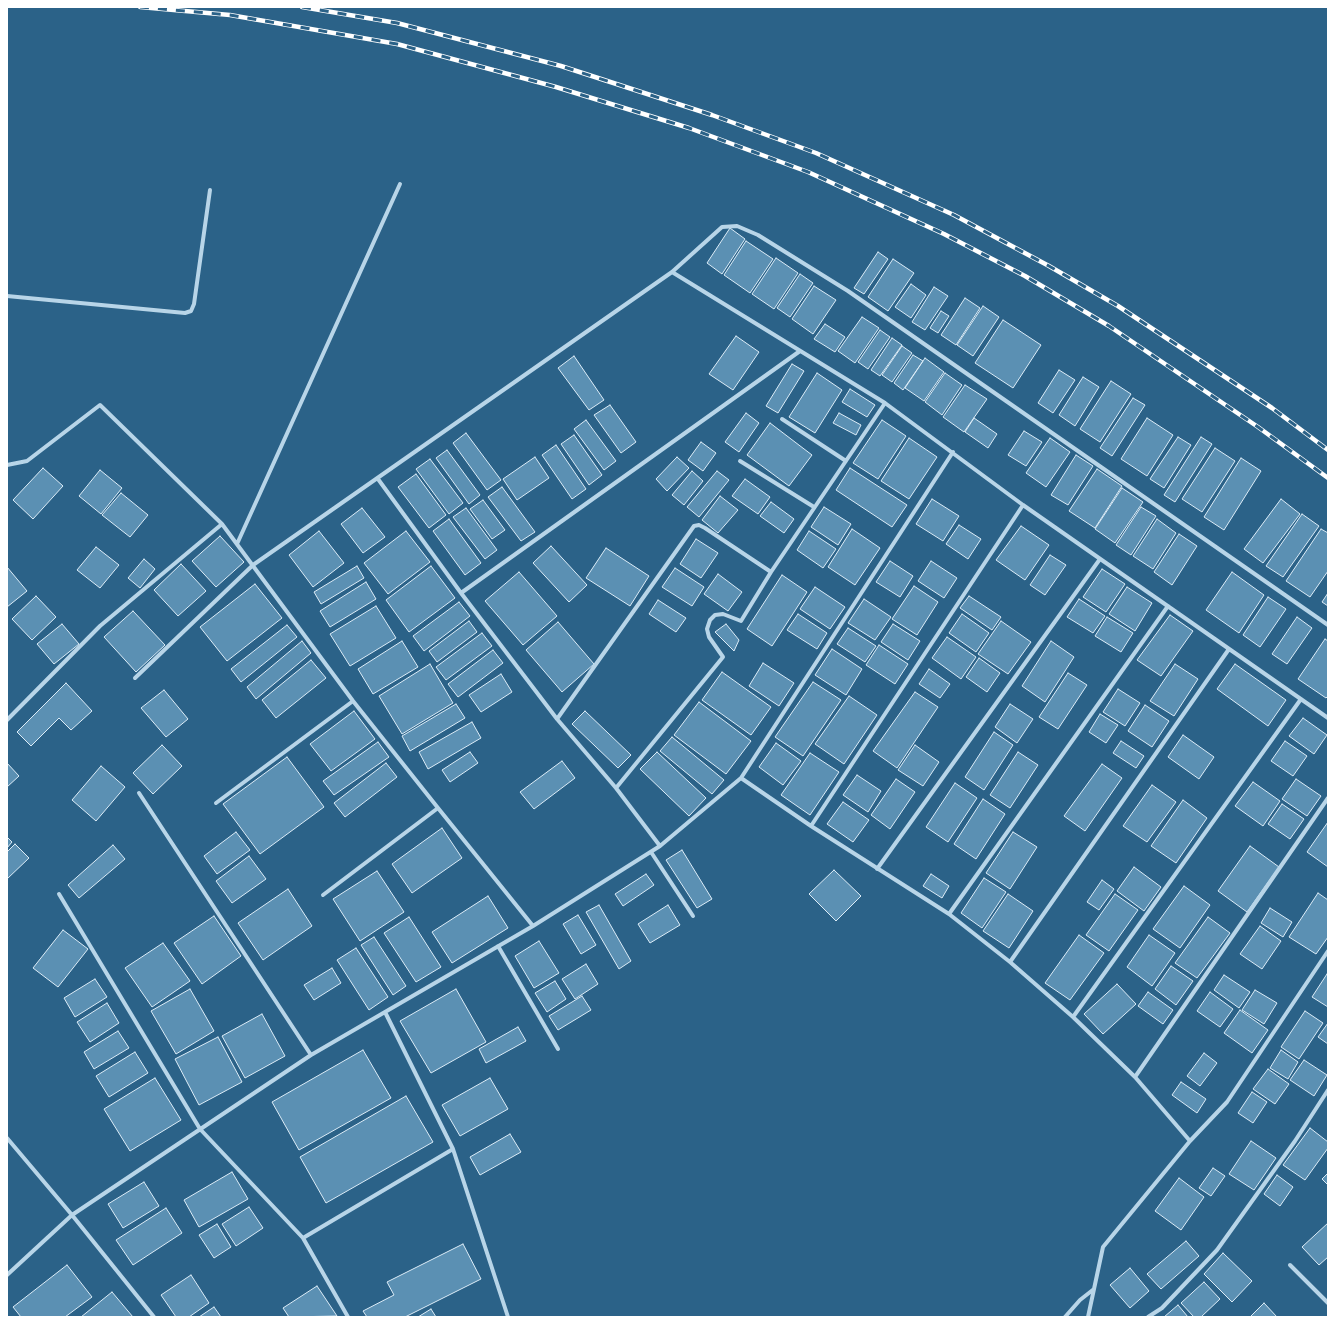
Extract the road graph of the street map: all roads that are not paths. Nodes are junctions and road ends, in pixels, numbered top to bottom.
1 (400, 184) dead end
2 (210, 190) dead end
3 (672, 272) junction
4 (7, 296) edge
5 (800, 351) junction
6 (885, 403) junction
7 (782, 419) dead end
8 (953, 452) junction
9 (740, 461) dead end
10 (846, 461) junction
11 (7, 465) edge
12 (378, 479) junction
13 (1023, 506) junction
14 (814, 507) junction
15 (222, 524) junction
16 (237, 544) junction
17 (1100, 559) junction
18 (253, 565) junction
19 (771, 572) junction
20 (461, 592) junction
21 (1168, 606) junction
22 (1328, 625) edge
23 (1229, 649) junction
24 (135, 678) dead end
25 (1301, 699) junction
26 (353, 701) junction
27 (1328, 718) edge
28 (557, 719) junction
29 (7, 720) edge
30 (740, 778) junction
31 (616, 788) junction
32 (139, 793) dead end
33 (1328, 798) edge
34 (216, 803) dead end
35 (438, 808) junction
36 (811, 826) junction
37 (660, 846) junction
38 (651, 852) junction
39 (877, 869) junction
40 (59, 894) dead end
41 (323, 895) dead end
42 (949, 914) junction
43 (693, 916) dead end
44 (533, 926) junction
45 (498, 946) junction
46 (1328, 951) edge
47 (1010, 962) junction
48 (385, 1012) junction
49 (1073, 1017) junction
50 (558, 1049) dead end
51 (311, 1055) junction
52 (1135, 1077) junction
53 (1328, 1090) edge
54 (200, 1129) junction
55 (7, 1138) edge
56 (1190, 1141) junction
57 (454, 1149) junction
58 (72, 1216) junction
59 (303, 1238) junction
60 (1290, 1265) dead end
61 (7, 1275) edge
62 (1094, 1289) junction
63 (1328, 1303) edge
64 (154, 1317) edge
65 (348, 1317) edge
66 (508, 1317) edge
67 (1065, 1317) edge
68 (1088, 1317) edge
69 (1148, 1317) edge

1 - 16 street
2 - 4 street
3 - 5 street
3 - 12 street
3 - 22 street
5 - 6 street
5 - 20 street
6 - 8 street
6 - 10 street
7 - 10 street
8 - 13 street
8 - 30 street
9 - 14 street
10 - 14 street
11 - 15 street
12 - 18 street
12 - 20 street
13 - 17 street
13 - 36 street
14 - 19 street
15 - 16 street
15 - 29 street
16 - 18 street
17 - 21 street
17 - 39 street
18 - 24 street
18 - 26 street
19 - 28 street
19 - 31 street
20 - 28 street
21 - 23 street
21 - 42 street
23 - 25 street
23 - 47 street
25 - 27 street
25 - 49 street
26 - 34 street
26 - 35 street
28 - 31 street
30 - 36 street
30 - 37 street
31 - 37 street
32 - 51 street
33 - 52 street
35 - 41 street
35 - 44 street
36 - 39 street
37 - 38 street
38 - 43 street
38 - 44 street
39 - 42 street
40 - 54 street
42 - 47 street
44 - 45 street
45 - 48 street
45 - 50 street
46 - 56 street
47 - 49 street
48 - 51 street
48 - 57 street
49 - 52 street
51 - 54 street
52 - 56 street
53 - 69 street
54 - 58 street
54 - 59 street
55 - 58 street
56 - 62 street
57 - 59 street
57 - 66 street
58 - 61 street
58 - 64 street
59 - 65 street
60 - 63 street
62 - 67 street
62 - 68 street

